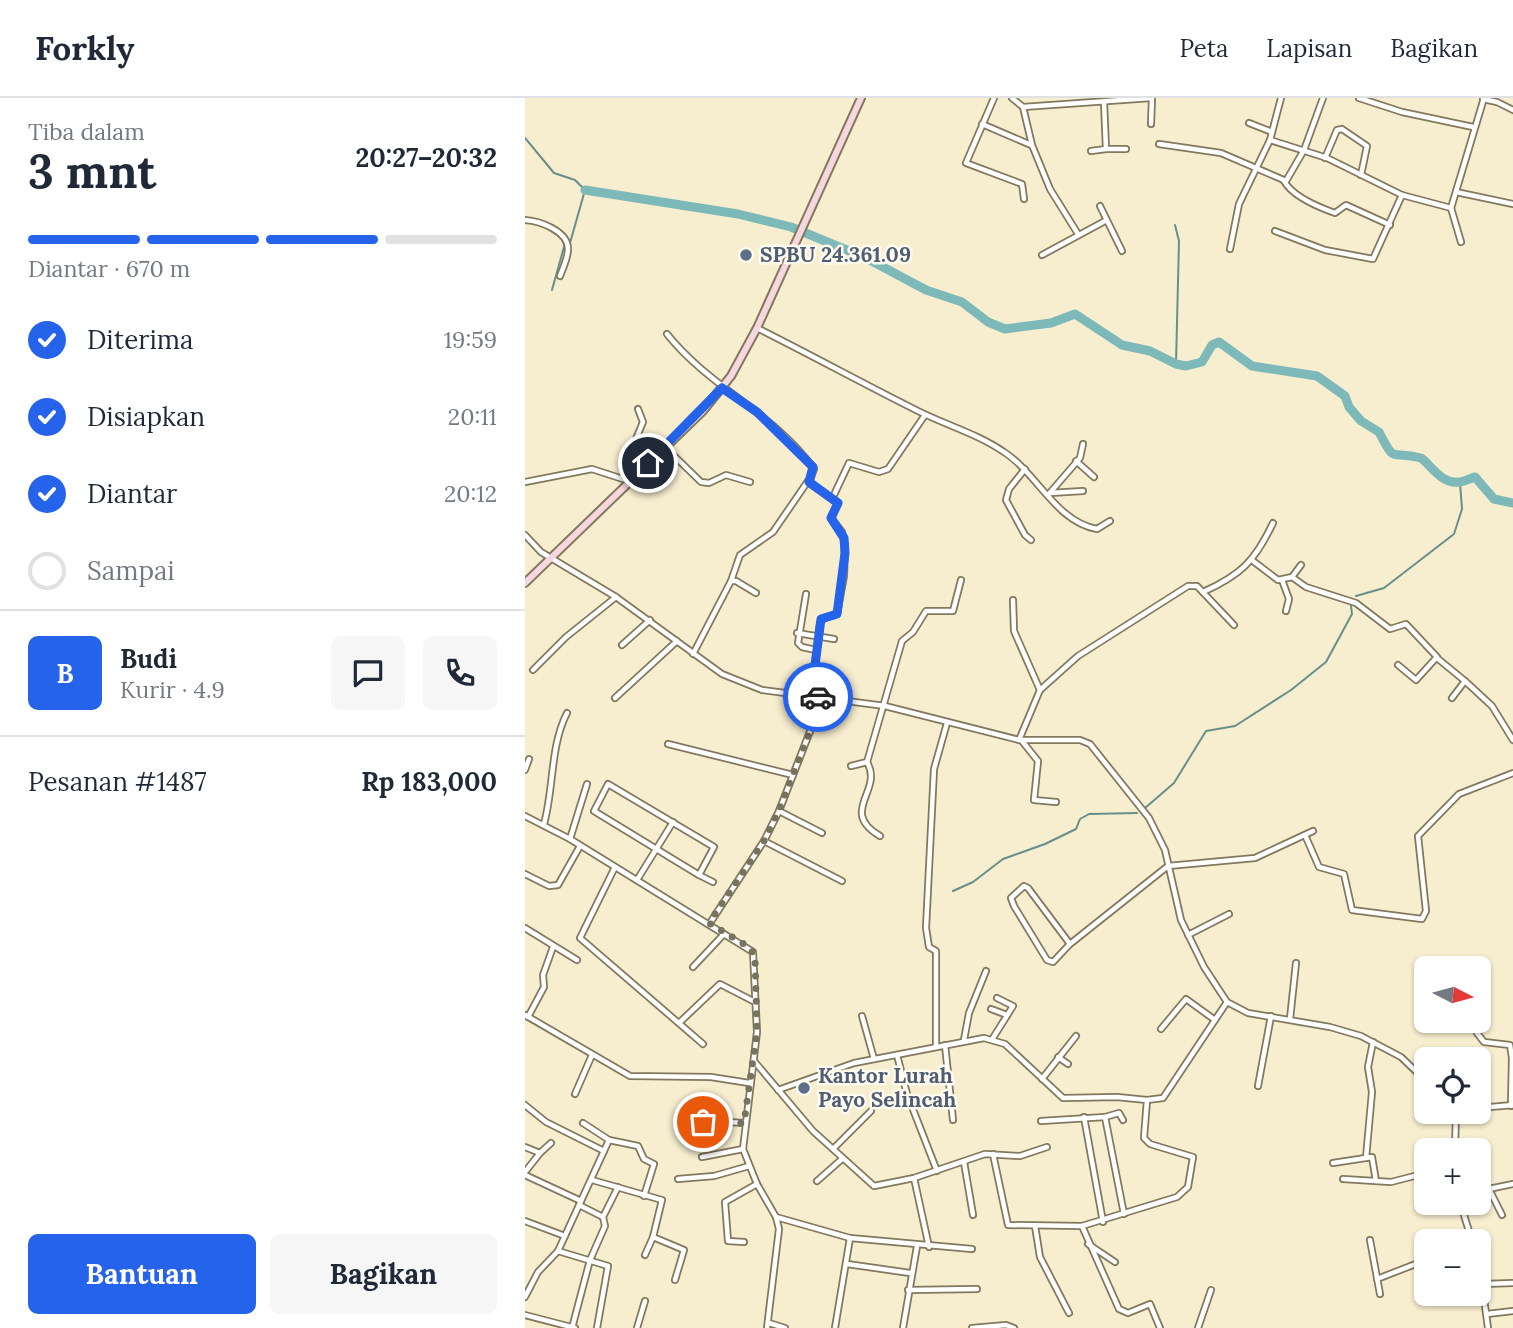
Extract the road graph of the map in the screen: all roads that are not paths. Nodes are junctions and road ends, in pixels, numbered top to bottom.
1 (862, 98) edge
2 (993, 98) edge
3 (1012, 98) edge
4 (1152, 98) edge
5 (1281, 98) edge
6 (1323, 98) edge
7 (1359, 98) edge
8 (1483, 99) edge
9 (1091, 100) edge
10 (1104, 102) junction
11 (1023, 107) junction
12 (1513, 110) edge
13 (1249, 123) dead end
14 (982, 124) junction
15 (1151, 124) dead end
16 (1473, 127) junction
17 (1272, 132) junction
18 (1271, 140) junction
19 (1159, 144) dead end
20 (1032, 145) junction
21 (1106, 149) junction
22 (1126, 149) dead end
23 (1304, 150) junction
24 (1091, 151) dead end
25 (1325, 158) junction
26 (1257, 168) junction
27 (1361, 175) junction
28 (1284, 180) junction
29 (1455, 192) junction
30 (1402, 195) junction
31 (1024, 199) dead end
32 (1513, 204) edge
33 (1100, 206) dead end
34 (1451, 208) junction
35 (525, 220) edge
36 (1105, 221) junction
37 (1389, 225) junction
38 (1275, 231) dead end
39 (1078, 234) junction
40 (1461, 242) dead end
41 (1230, 249) dead end
42 (1122, 251) dead end
43 (1042, 255) dead end
44 (560, 276) dead end
45 (757, 328) junction
46 (667, 334) dead end
47 (722, 388) junction
48 (638, 409) dead end
49 (925, 415) junction
50 (1083, 444) dead end
51 (665, 447) junction
52 (1076, 461) junction
53 (648, 463) junction
54 (1025, 469) junction
55 (1094, 477) dead end
56 (526, 480) edge
57 (629, 481) junction
58 (808, 481) junction
59 (750, 482) dead end
60 (1083, 491) dead end
61 (1048, 494) junction
62 (833, 498) junction
63 (1110, 521) dead end
64 (1273, 523) dead end
65 (525, 535) edge
66 (1031, 540) dead end
67 (549, 557) junction
68 (1253, 561) junction
69 (1301, 565) dead end
70 (1292, 577) junction
71 (961, 580) dead end
72 (1282, 580) junction
73 (731, 581) junction
74 (525, 583) edge
75 (1203, 592) junction
76 (756, 593) dead end
77 (806, 594) dead end
78 (617, 597) junction
79 (1013, 600) dead end
80 (1286, 611) dead end
81 (650, 620) junction
82 (1234, 625) dead end
83 (797, 633) junction
84 (817, 636) junction
85 (834, 639) dead end
86 (677, 641) junction
87 (622, 645) dead end
88 (816, 650) junction
89 (694, 654) junction
90 (1437, 658) junction
91 (1398, 665) dead end
92 (533, 670) dead end
93 (1465, 681) junction
94 (1040, 690) junction
95 (811, 696) junction
96 (615, 698) dead end
97 (823, 698) junction
98 (1451, 698) dead end
99 (885, 706) junction
100 (567, 713) dead end
101 (947, 723) junction
102 (1020, 740) junction
103 (1513, 740) edge
104 (668, 744) dead end
105 (529, 759) dead end
106 (867, 762) junction
107 (851, 766) dead end
108 (525, 770) edge
109 (1513, 773) edge
110 (793, 775) junction
111 (587, 784) dead end
112 (1056, 802) dead end
113 (779, 810) junction
114 (525, 816) edge
115 (673, 822) junction
116 (544, 824) junction
117 (1313, 831) dead end
118 (822, 833) dead end
119 (1305, 835) junction
120 (880, 836) dead end
121 (570, 839) junction
122 (764, 841) junction
123 (580, 846) junction
124 (656, 850) junction
125 (1168, 866) junction
126 (615, 867) junction
127 (525, 874) edge
128 (699, 875) junction
129 (637, 880) junction
130 (842, 881) dead end
131 (713, 883) dead end
132 (1229, 914) dead end
133 (709, 923) junction
134 (525, 928) edge
135 (724, 934) junction
136 (1188, 935) junction
137 (1070, 944) junction
138 (553, 947) junction
139 (577, 960) dead end
140 (1296, 963) dead end
141 (693, 967) dead end
142 (986, 971) dead end
143 (997, 998) dead end
144 (756, 1002) junction
145 (1227, 1002) junction
146 (991, 1009) dead end
147 (527, 1016) edge
148 (862, 1016) dead end
149 (1007, 1016) junction
150 (1271, 1016) junction
151 (1290, 1019) junction
152 (1215, 1020) junction
153 (678, 1023) junction
154 (1161, 1029) dead end
155 (1477, 1034) dead end
156 (1076, 1036) dead end
157 (993, 1038) junction
158 (964, 1040) junction
159 (1373, 1042) junction
160 (703, 1044) dead end
161 (944, 1045) junction
162 (936, 1048) junction
163 (593, 1055) junction
164 (897, 1055) junction
165 (1058, 1057) junction
166 (874, 1059) junction
167 (753, 1061) junction
168 (1068, 1064) dead end
169 (1414, 1069) edge
170 (1042, 1079) junction
171 (749, 1083) junction
172 (1258, 1086) dead end
173 (778, 1090) junction
174 (575, 1094) dead end
175 (1147, 1100) junction
176 (525, 1105) edge
177 (1512, 1105) edge
178 (1491, 1107) edge
179 (871, 1111) dead end
180 (1084, 1117) junction
181 (1105, 1117) junction
182 (953, 1120) dead end
183 (1123, 1120) dead end
184 (1041, 1121) dead end
185 (583, 1123) dead end
186 (744, 1123) junction
187 (689, 1127) dead end
188 (609, 1140) junction
189 (551, 1143) dead end
190 (525, 1147) edge
191 (1047, 1147) dead end
192 (743, 1149) junction
193 (832, 1149) junction
194 (604, 1151) junction
195 (540, 1153) junction
196 (993, 1154) junction
197 (702, 1157) dead end
198 (1366, 1158) junction
199 (842, 1159) junction
200 (964, 1162) junction
201 (1333, 1163) dead end
202 (749, 1166) junction
203 (937, 1171) junction
204 (525, 1173) edge
205 (1414, 1177) edge
206 (914, 1178) junction
207 (678, 1179) dead end
208 (1342, 1179) dead end
209 (592, 1180) junction
210 (817, 1181) dead end
211 (1376, 1181) junction
212 (757, 1184) junction
213 (1513, 1184) edge
214 (618, 1187) junction
215 (1491, 1189) edge
216 (1491, 1193) edge
217 (645, 1196) junction
218 (580, 1203) junction
219 (1124, 1214) junction
220 (973, 1215) dead end
221 (1502, 1215) dead end
222 (603, 1217) junction
223 (776, 1217) junction
224 (525, 1221) edge
225 (1103, 1222) junction
226 (1035, 1226) junction
227 (1081, 1226) junction
228 (565, 1236) junction
229 (653, 1237) junction
230 (850, 1238) junction
231 (1370, 1240) dead end
232 (744, 1242) dead end
233 (1087, 1243) junction
234 (917, 1246) junction
235 (929, 1247) junction
236 (972, 1249) dead end
237 (558, 1251) junction
238 (645, 1255) dead end
239 (590, 1260) junction
240 (1115, 1262) dead end
241 (846, 1264) junction
242 (1414, 1265) edge
243 (910, 1273) junction
244 (1377, 1279) junction
245 (675, 1280) dead end
246 (1513, 1283) edge
247 (1491, 1284) edge
248 (977, 1289) dead end
249 (908, 1290) junction
250 (1211, 1290) dead end
251 (1380, 1294) dead end
252 (525, 1297) edge
253 (645, 1301) dead end
254 (1486, 1306) edge
255 (1513, 1311) edge
256 (1069, 1313) dead end
257 (1487, 1314) junction
258 (525, 1315) edge
259 (768, 1325) edge
260 (573, 1328) edge
261 (597, 1328) edge
262 (637, 1328) edge
263 (785, 1328) edge
264 (835, 1328) edge
265 (903, 1328) edge
266 (972, 1328) edge
267 (1014, 1328) edge
268 (1160, 1328) edge
269 (1198, 1328) edge
270 (1488, 1328) edge

1 - 45 main road
2 - 14 street
3 - 11 street
4 - 10 street
4 - 15 street
5 - 17 street
6 - 23 street
7 - 16 street
8 - 12 street
8 - 16 street
9 - 10 street
9 - 11 street
10 - 21 street
11 - 20 street
13 - 17 street
14 - 20 street
14 - 31 street
16 - 29 street
17 - 18 street
18 - 23 street
18 - 26 street
19 - 26 street
20 - 39 street
21 - 22 street
21 - 24 street
23 - 25 street
23 - 28 street
25 - 27 street
25 - 27 street
26 - 28 street
26 - 41 street
27 - 30 street
28 - 37 street
29 - 32 street
29 - 34 street
30 - 34 street
30 - 37 street
33 - 36 street
34 - 40 street
35 - 44 street
36 - 39 street
36 - 42 street
37 - 38 street
39 - 43 street
45 - 47 main road
45 - 49 street
46 - 47 street
47 - 51 main road
47 - 58 street
48 - 53 street
49 - 54 street
49 - 62 street
50 - 52 street
51 - 53 main road
51 - 59 street
52 - 55 street
52 - 61 street
53 - 57 main road
54 - 61 street
54 - 66 street
56 - 57 street
57 - 67 main road
58 - 62 street
58 - 73 street
60 - 61 street
61 - 63 street
62 - 84 street
64 - 68 street
65 - 67 street
67 - 74 main road
67 - 78 street
68 - 72 street
68 - 75 street
69 - 70 street
70 - 72 street
70 - 90 street
71 - 99 street
72 - 80 street
73 - 76 street
73 - 89 street
75 - 82 street
75 - 94 street
77 - 83 street
78 - 81 street
78 - 92 street
79 - 94 street
81 - 86 street
81 - 87 street
83 - 84 street
83 - 88 street
84 - 85 street
84 - 88 street
86 - 89 street
86 - 96 street
88 - 95 street
89 - 95 street
90 - 91 street
90 - 93 street
93 - 98 street
93 - 103 street
94 - 102 street
95 - 97 street
97 - 99 street
97 - 110 street
99 - 101 street
99 - 106 street
100 - 116 street
101 - 102 street
101 - 162 street
102 - 112 street
102 - 125 street
104 - 110 street
105 - 108 street
106 - 107 street
106 - 120 street
109 - 119 street
110 - 113 street
111 - 121 street
113 - 118 street
113 - 122 street
114 - 116 street
115 - 124 street
115 - 124 street
115 - 128 street
116 - 121 street
117 - 119 street
119 - 125 street
121 - 123 street
122 - 130 street
122 - 133 street
123 - 126 street
123 - 127 street
124 - 128 street
124 - 129 street
125 - 136 street
125 - 137 street
126 - 129 street
126 - 153 street
128 - 131 street
129 - 133 street
132 - 136 street
133 - 135 street
134 - 138 street
135 - 141 street
135 - 144 street
136 - 145 street
137 - 137 street
138 - 139 street
138 - 147 street
140 - 151 street
142 - 158 street
143 - 149 street
144 - 153 street
144 - 167 street
145 - 150 street
145 - 152 street
146 - 149 street
147 - 163 street
148 - 166 street
149 - 157 street
150 - 151 street
150 - 172 street
151 - 159 street
152 - 154 street
152 - 175 street
153 - 160 street
155 - 177 street
156 - 165 street
157 - 158 street
157 - 170 street
158 - 161 street
159 - 169 street
159 - 198 street
161 - 162 street
161 - 182 street
162 - 164 street
163 - 171 street
163 - 174 street
164 - 166 street
164 - 203 street
165 - 168 street
165 - 170 street
166 - 173 street
167 - 171 street
167 - 173 street
170 - 175 street
171 - 186 street
173 - 193 street
175 - 219 street
176 - 194 street
177 - 178 street
179 - 193 street
180 - 181 street
180 - 184 street
180 - 225 street
181 - 183 street
181 - 219 street
185 - 188 street
186 - 187 street
186 - 192 street
188 - 194 street
188 - 217 street
189 - 195 street
190 - 195 street
191 - 196 street
192 - 197 street
192 - 202 street
193 - 199 street
194 - 209 street
195 - 204 street
196 - 200 street
196 - 226 street
198 - 201 street
198 - 211 street
199 - 206 street
199 - 210 street
200 - 203 street
200 - 220 street
202 - 207 street
202 - 212 street
203 - 206 street
204 - 218 street
205 - 211 street
206 - 235 street
208 - 211 street
209 - 214 street
209 - 218 street
212 - 223 street
212 - 232 street
213 - 215 street
214 - 217 street
214 - 222 street
216 - 221 street
217 - 229 street
218 - 222 street
218 - 228 street
219 - 225 street
222 - 239 street
223 - 230 street
223 - 259 street
224 - 228 street
225 - 227 street
226 - 227 street
226 - 256 street
227 - 233 street
228 - 237 street
229 - 238 street
229 - 245 street
230 - 234 street
230 - 241 street
231 - 244 street
233 - 240 street
233 - 268 street
234 - 235 street
234 - 243 street
235 - 236 street
237 - 239 street
237 - 252 street
239 - 260 street
239 - 261 street
241 - 243 street
241 - 264 street
242 - 244 street
243 - 249 street
244 - 251 street
246 - 247 street
248 - 249 street
249 - 265 street
250 - 269 street
253 - 262 street
254 - 257 street
255 - 257 street
257 - 270 street
258 - 260 street
259 - 263 street
266 - 267 street

